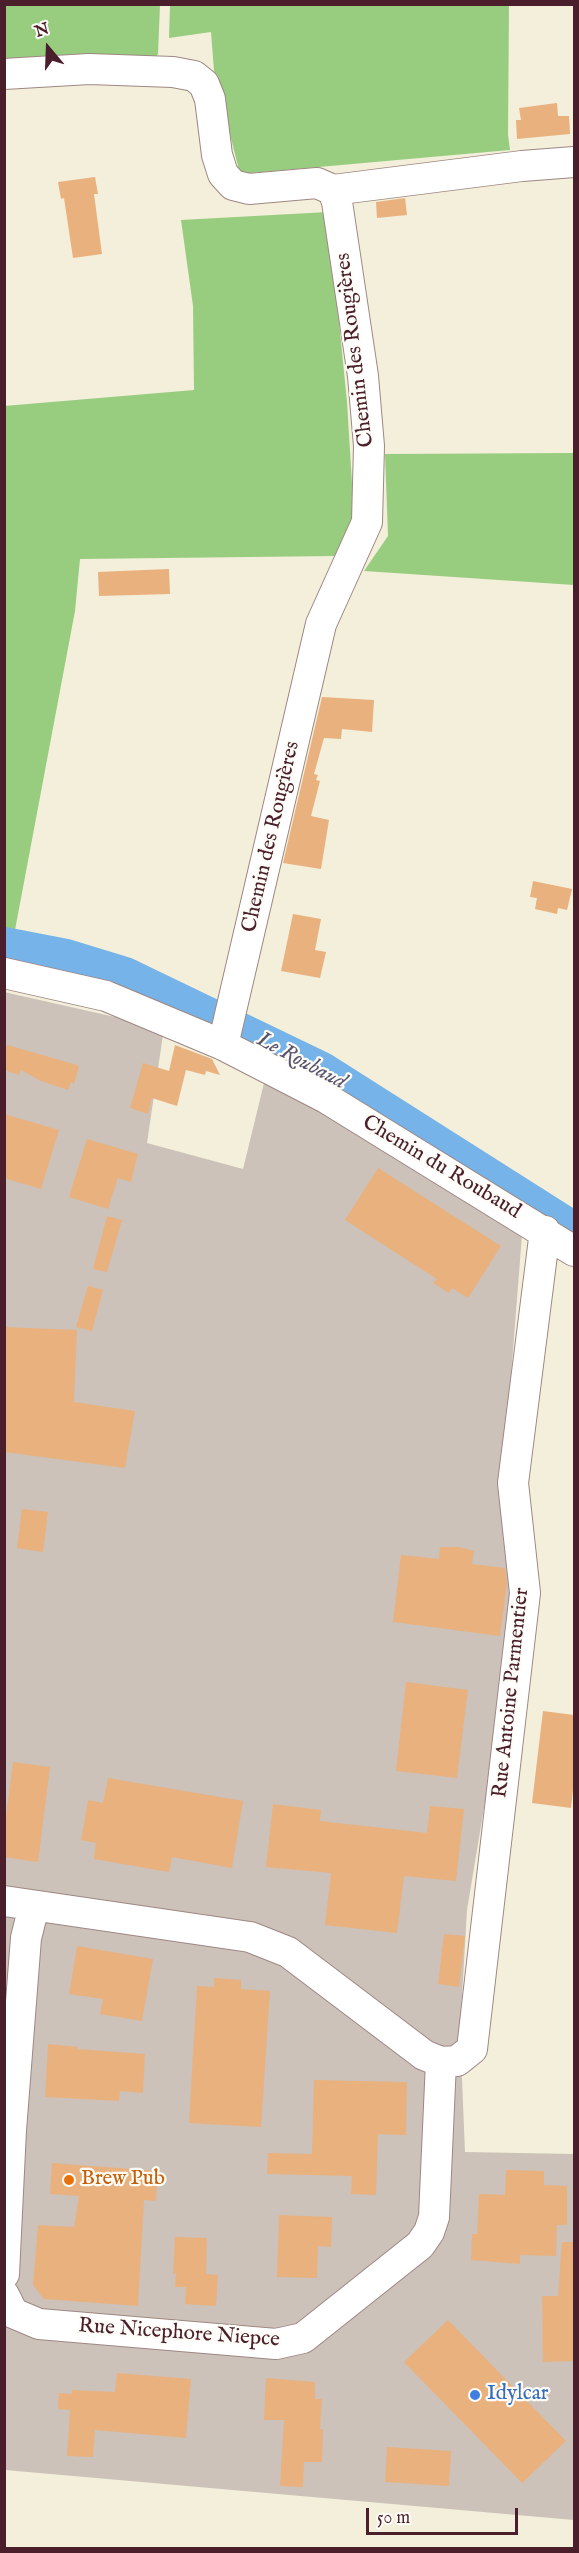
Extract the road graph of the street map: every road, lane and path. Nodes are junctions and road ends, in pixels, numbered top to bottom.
1 (4, 74) edge
2 (574, 162) edge
3 (333, 190) junction
4 (4, 972) edge
5 (224, 1040) junction
6 (544, 1231) junction
7 (574, 1251) edge
8 (4, 1901) edge
9 (34, 1906) junction
10 (441, 2062) junction
11 (4, 2274) edge
12 (4, 2295) edge

1 - 3 street
2 - 3 street
3 - 5 street, Chemin des Rougières
4 - 5 street, Chemin du Roubaud
5 - 6 street, Chemin du Roubaud
6 - 7 street, Chemin du Roubaud
6 - 10 street, Rue Antoine Parmentier
8 - 9 street
9 - 10 street
9 - 11 street
10 - 12 street, Rue Nicephore Niepce

